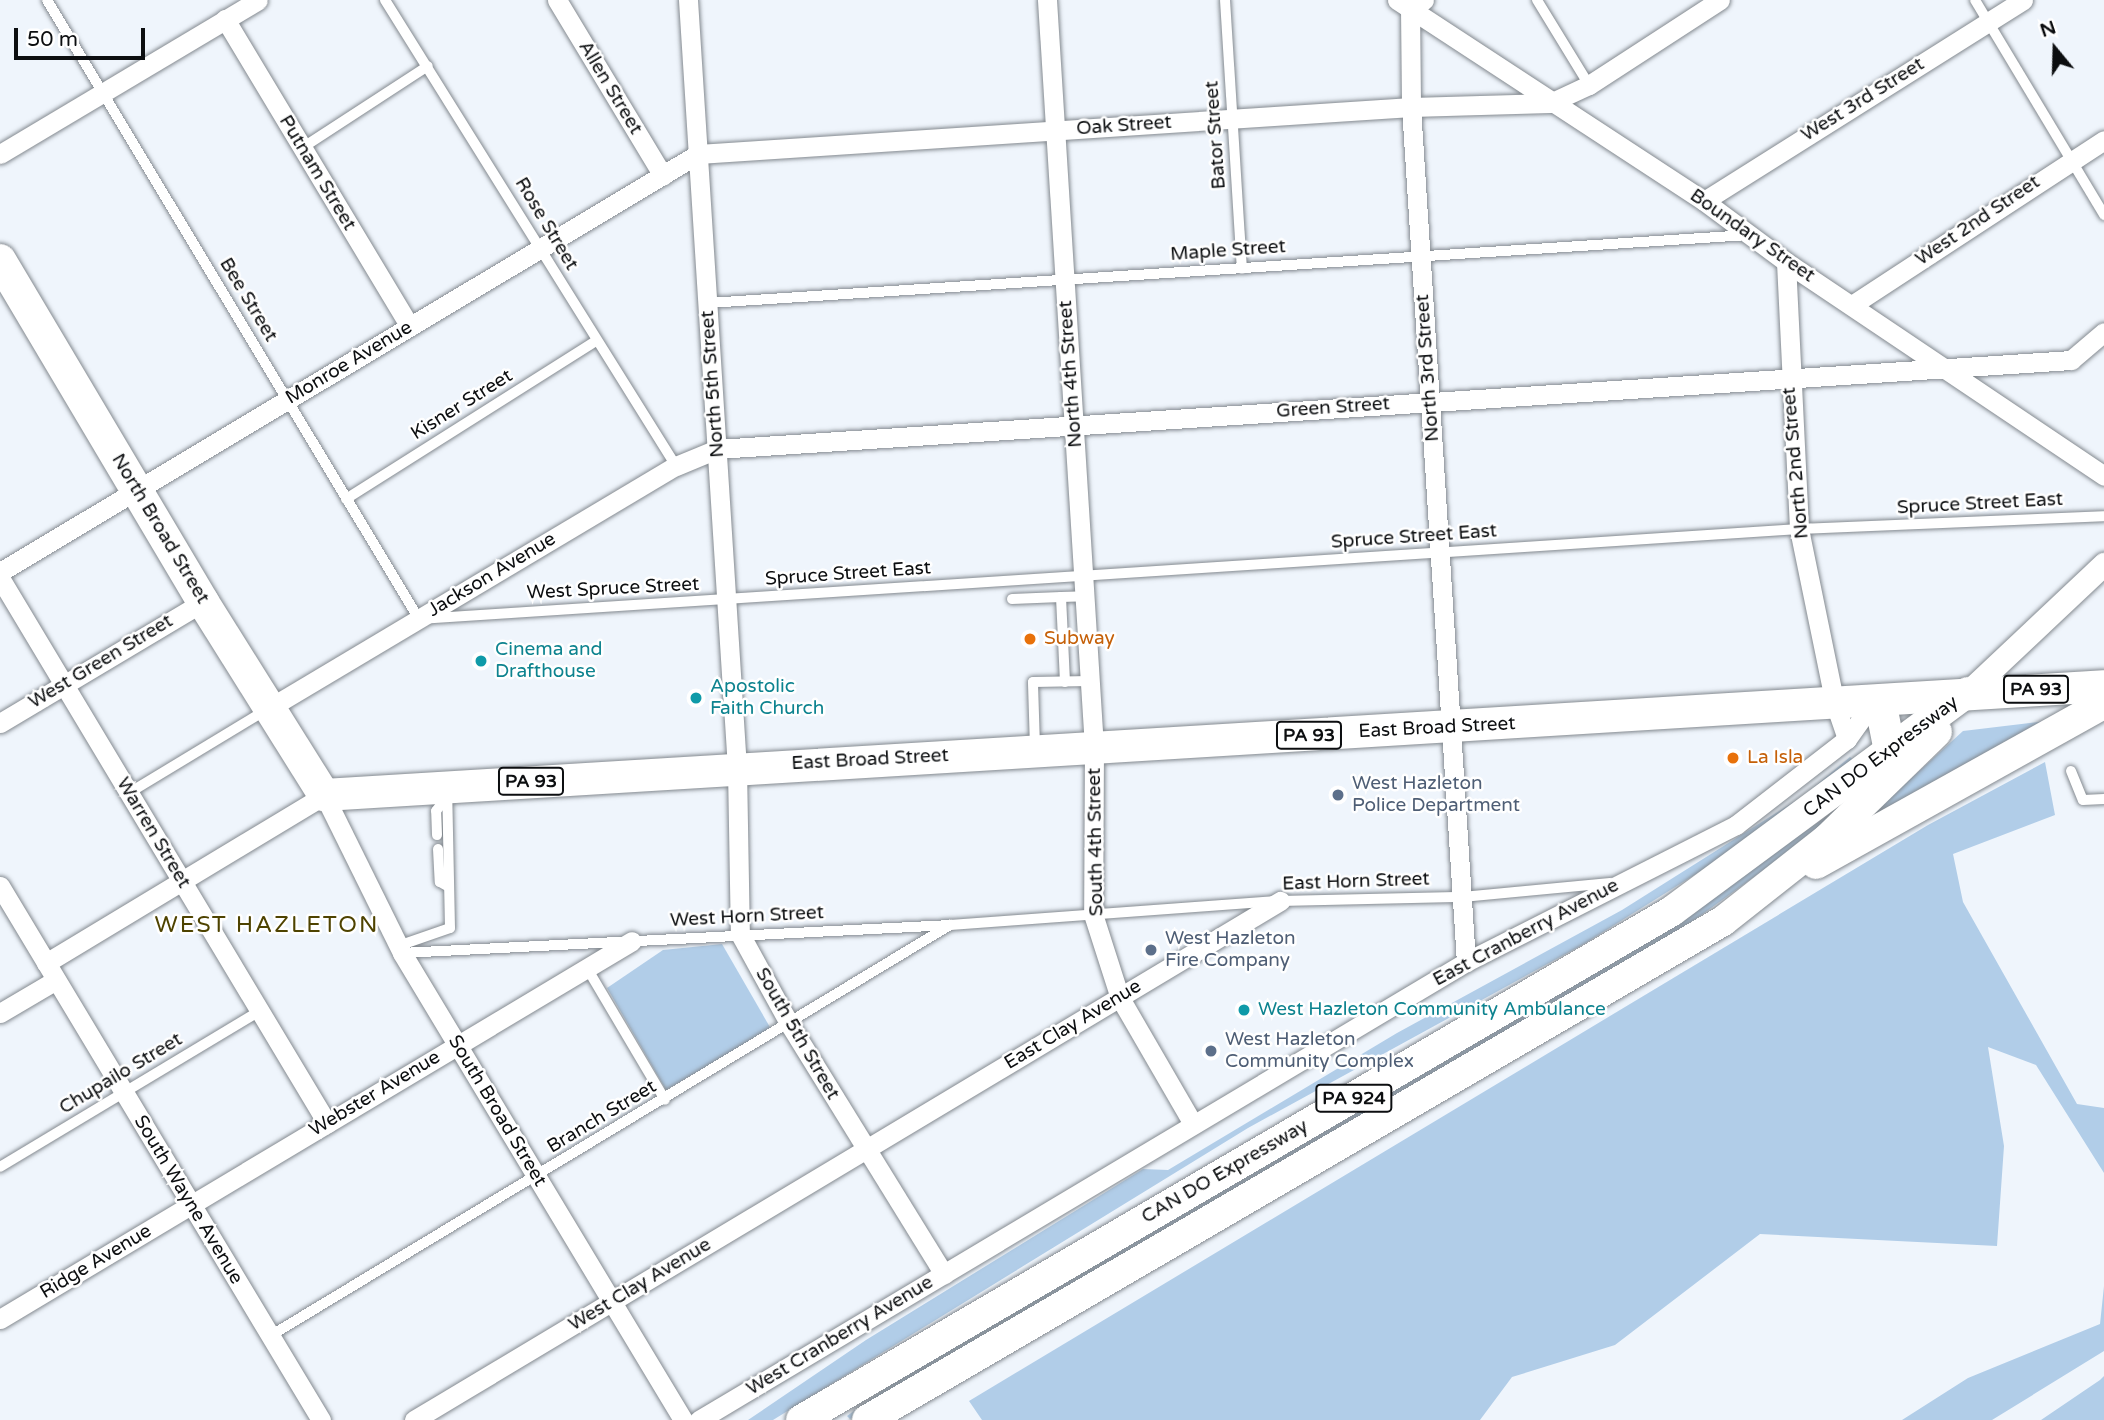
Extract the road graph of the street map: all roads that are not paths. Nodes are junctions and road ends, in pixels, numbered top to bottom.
1 (48, 0) edge
2 (258, 0) edge
3 (385, 0) edge
4 (557, 0) edge
5 (688, 0) edge
6 (1047, 0) edge
7 (1225, 0) edge
8 (1536, 0) edge
9 (1720, 0) edge
10 (1975, 0) edge
11 (2023, 0) edge
12 (1410, 3) edge
13 (233, 10) edge
14 (1987, 21) junction
15 (428, 66) junction
16 (1589, 85) junction
17 (103, 92) junction
18 (1550, 103) junction
19 (1411, 107) junction
20 (1233, 119) junction
21 (1055, 131) junction
22 (2104, 140) edge
23 (302, 148) junction
24 (0, 154) edge
25 (698, 154) junction
26 (2070, 160) junction
27 (663, 176) junction
28 (1704, 201) junction
29 (2104, 215) edge
30 (1750, 235) junction
31 (540, 248) junction
32 (1421, 256) junction
33 (0, 260) edge
34 (1786, 262) junction
35 (1242, 268) junction
36 (1065, 279) junction
37 (708, 303) junction
38 (1852, 304) junction
39 (410, 327) junction
40 (2104, 332) edge
41 (596, 341) junction
42 (1950, 369) junction
43 (1789, 378) junction
44 (288, 400) junction
45 (1430, 402) junction
46 (1074, 425) junction
47 (717, 449) junction
48 (676, 466) junction
49 (2104, 476) edge
50 (137, 490) junction
51 (346, 499) junction
52 (2104, 516) edge
53 (1799, 529) junction
54 (1440, 553) junction
55 (2104, 564) edge
56 (0, 572) edge
57 (1083, 576) junction
58 (0, 578) edge
59 (1085, 596) junction
60 (1061, 597) junction
61 (1012, 599) dead end
62 (726, 600) junction
63 (203, 602) junction
64 (419, 619) junction
65 (1090, 681) junction
66 (1065, 682) junction
67 (64, 685) junction
68 (2104, 686) edge
69 (1968, 692) junction
70 (1877, 701) junction
71 (1835, 704) junction
72 (2104, 704) edge
73 (271, 707) junction
74 (0, 723) edge
75 (1451, 728) junction
76 (1847, 739) junction
77 (1094, 747) junction
78 (1035, 751) junction
79 (1890, 751) junction
80 (737, 768) junction
81 (2071, 771) dead end
82 (447, 792) junction
83 (129, 793) junction
84 (324, 795) junction
85 (2104, 799) edge
86 (438, 835) dead end
87 (438, 849) dead end
88 (182, 882) junction
89 (1620, 883) junction
90 (0, 886) edge
91 (449, 887) junction
92 (1462, 897) junction
93 (1280, 901) junction
94 (1093, 914) junction
95 (1723, 922) junction
96 (950, 925) junction
97 (740, 934) junction
98 (632, 941) junction
99 (400, 949) junction
100 (1466, 962) junction
101 (587, 968) junction
102 (51, 972) junction
103 (1120, 998) junction
104 (260, 1011) junction
105 (0, 1013) edge
106 (790, 1025) junction
107 (457, 1045) junction
108 (124, 1093) junction
109 (665, 1100) junction
110 (327, 1123) junction
111 (1193, 1125) junction
112 (867, 1149) junction
113 (0, 1167) edge
114 (536, 1177) junction
115 (191, 1205) junction
116 (944, 1274) junction
117 (612, 1302) junction
118 (0, 1319) edge
119 (270, 1336) junction
120 (320, 1420) edge
121 (414, 1420) edge
122 (682, 1420) edge
123 (699, 1420) edge
124 (801, 1420) edge
125 (867, 1420) edge

1 - 17 lane, Bee Street
2 - 13 street
3 - 15 lane, Rose Street
4 - 27 street, Allen Street
5 - 25 street, North 5th Street
6 - 21 street, North 4th Street
7 - 20 lane, Bator Street
8 - 16 lane
9 - 16 street
10 - 14 lane
11 - 14 street, West 3rd Street
12 - 18 street, Boundary Street
12 - 19 street, North 3rd Street
13 - 17 street
13 - 23 street, Putnam Street
14 - 26 lane
14 - 28 street, West 3rd Street
15 - 23 lane
15 - 31 lane, Rose Street
16 - 18 street
17 - 24 street
17 - 44 lane, Bee Street
18 - 19 street, Oak Street
18 - 28 street, Boundary Street
19 - 20 street, Oak Street
19 - 32 street, North 3rd Street
20 - 21 street, Oak Street
20 - 35 lane, Bator Street
21 - 25 street, Oak Street
21 - 36 street, North 4th Street
22 - 26 street, West 2nd Street
23 - 39 street, Putnam Street
25 - 27 street, Monroe Avenue
25 - 37 street, North 5th Street
26 - 29 lane
26 - 38 street, West 2nd Street
27 - 31 street, Monroe Avenue
28 - 30 street, Boundary Street
30 - 32 lane, Maple Street
30 - 34 street, Boundary Street
31 - 39 street, Monroe Avenue
31 - 41 lane, Rose Street
32 - 35 lane, Maple Street
32 - 45 street, North 3rd Street
33 - 50 highway, North Broad Street
34 - 38 street, Boundary Street
34 - 43 street, North 2nd Street
35 - 36 lane, Maple Street
36 - 37 lane, Maple Street
36 - 46 street, North 4th Street
37 - 47 street, North 5th Street
38 - 42 street, Boundary Street
39 - 44 street, Monroe Avenue
40 - 42 street, Green Street
41 - 48 lane, Rose Street
41 - 51 lane, Kisner Street
42 - 43 street, Green Street
42 - 49 street, Boundary Street
43 - 45 street, Green Street
43 - 53 street, North 2nd Street
44 - 50 street, Monroe Avenue
44 - 51 lane, Bee Street
45 - 46 street, Green Street
45 - 54 street, North 3rd Street
46 - 47 street, Green Street
46 - 57 street, North 4th Street
47 - 48 street, Jackson Avenue
47 - 62 street, North 5th Street
48 - 64 street, Jackson Avenue
50 - 56 street, Monroe Avenue
50 - 63 highway, North Broad Street
51 - 64 lane, Bee Street
52 - 53 lane, Spruce Street East
53 - 54 lane, Spruce Street East
53 - 71 street, North 2nd Street
54 - 57 lane, Spruce Street East
54 - 75 street, North 3rd Street
55 - 69 street
57 - 59 street, North 4th Street
57 - 62 lane, Spruce Street East
58 - 67 street, Warren Street
59 - 60 lane
59 - 65 street, North 4th Street
60 - 61 lane
60 - 66 lane
62 - 64 lane, West Spruce Street
62 - 80 street, North 5th Street
63 - 67 street, West Green Street
63 - 73 highway, North Broad Street
64 - 73 street, Jackson Avenue
65 - 66 lane
65 - 77 street, North 4th Street
66 - 78 lane
67 - 74 street, West Green Street
67 - 83 street, Warren Street
68 - 69 highway, PA 93
69 - 70 highway, East Broad Street / PA 93
69 - 79 main road, CAN DO Expressway
69 - 95 main road, CAN DO Expressway / PA 924
70 - 71 highway, East Broad Street / PA 93
70 - 76 street, East Cranberry Avenue
70 - 79 highway
71 - 75 highway, East Broad Street / PA 93
71 - 76 street, North 2nd Street
72 - 95 main road
73 - 83 lane
73 - 84 highway, North Broad Street
75 - 77 highway, East Broad Street / PA 93
75 - 92 street, North 3rd Street
76 - 89 street, East Cranberry Avenue
77 - 78 highway, East Broad Street / PA 93
77 - 94 street, South 4th Street
78 - 80 highway, East Broad Street / PA 93
79 - 124 main road, CAN DO Expressway / PA 924
80 - 82 highway, PA 93
80 - 97 street, South 5th Street
81 - 85 lane
82 - 84 highway, PA 93
82 - 86 lane
82 - 91 lane
83 - 88 street, Warren Street
84 - 88 street
84 - 99 street, South Broad Street
87 - 91 lane
88 - 102 street
88 - 104 street, Warren Street
89 - 92 lane, East Horn Street
89 - 100 street, East Cranberry Avenue
90 - 102 street, South Wayne Avenue
91 - 99 lane
92 - 93 lane, East Horn Street
92 - 100 street, North 3rd Street
93 - 94 lane, East Horn Street
93 - 103 street, East Clay Avenue
94 - 96 lane, West Horn Street
94 - 103 street, South 4th Street
95 - 125 main road, CAN DO Expressway / PA 924
96 - 97 lane, West Horn Street
96 - 106 lane, Branch Street
97 - 98 lane, West Horn Street
97 - 106 street, South 5th Street
98 - 99 lane, West Horn Street
98 - 101 street, Webster Avenue
99 - 107 street, South Broad Street
100 - 111 street, East Cranberry Avenue
101 - 107 street, Webster Avenue
101 - 109 lane
102 - 105 street
102 - 108 street, South Wayne Avenue
103 - 111 street, South 4th Street
103 - 112 street, East Clay Avenue
104 - 108 lane, Chupailo Street
104 - 110 street, Warren Street
106 - 109 lane, Branch Street
106 - 112 street, South 5th Street
107 - 110 street, Webster Avenue
107 - 114 street, South Broad Street
108 - 113 lane, Chupailo Street
108 - 115 street, South Wayne Avenue
109 - 114 lane, Branch Street
110 - 115 street, Webster Avenue
111 - 116 street, East Cranberry Avenue
112 - 116 street, South 5th Street
112 - 117 street, West Clay Avenue
114 - 117 street, South Broad Street
114 - 119 lane, Branch Street
115 - 118 street, Ridge Avenue
115 - 119 street, South Wayne Avenue
116 - 123 street, West Cranberry Avenue
117 - 121 street, West Clay Avenue
117 - 122 street, South Broad Street
119 - 120 street, South Wayne Avenue

